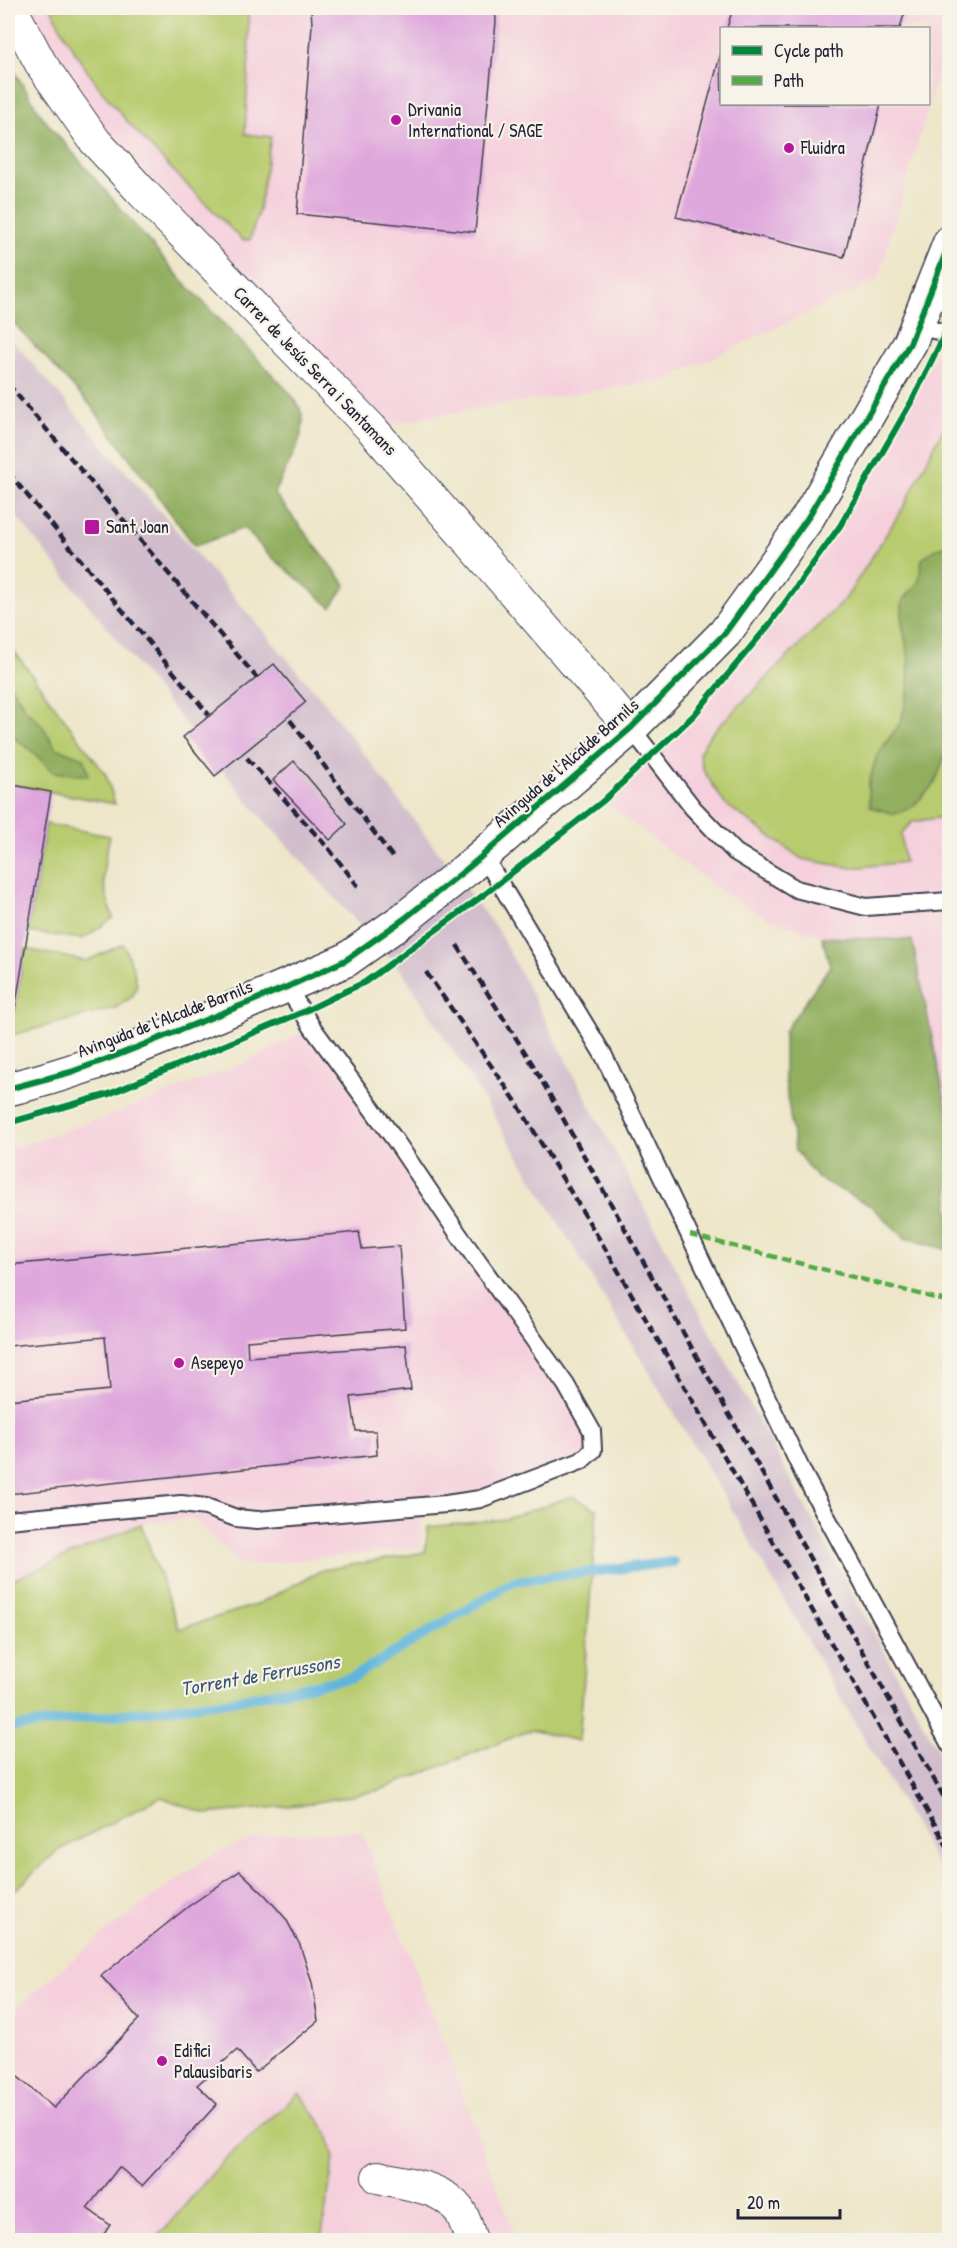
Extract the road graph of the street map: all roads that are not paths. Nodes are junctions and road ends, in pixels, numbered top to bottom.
1 (10, 8) edge
2 (950, 242) edge
3 (943, 274) edge
4 (916, 326) junction
5 (950, 334) edge
6 (630, 728) junction
7 (475, 862) junction
8 (949, 901) edge
9 (288, 987) junction
10 (8, 1089) edge
11 (8, 1520) edge
12 (950, 1745) edge
13 (378, 2177) dead end
14 (471, 2241) edge

1 - 6 street, Carrer de Jesús Serra i Santamans
2 - 3 street, Avinguda de l'Alcalde Barnils
3 - 4 street, Avinguda de l'Alcalde Barnils
4 - 5 lane
4 - 6 street, Avinguda de l'Alcalde Barnils
6 - 7 street, Avinguda de l'Alcalde Barnils
6 - 8 lane
7 - 9 street, Avinguda de l'Alcalde Barnils, bridge
7 - 12 lane
9 - 10 street, Avinguda de l'Alcalde Barnils
9 - 11 lane
13 - 14 street

